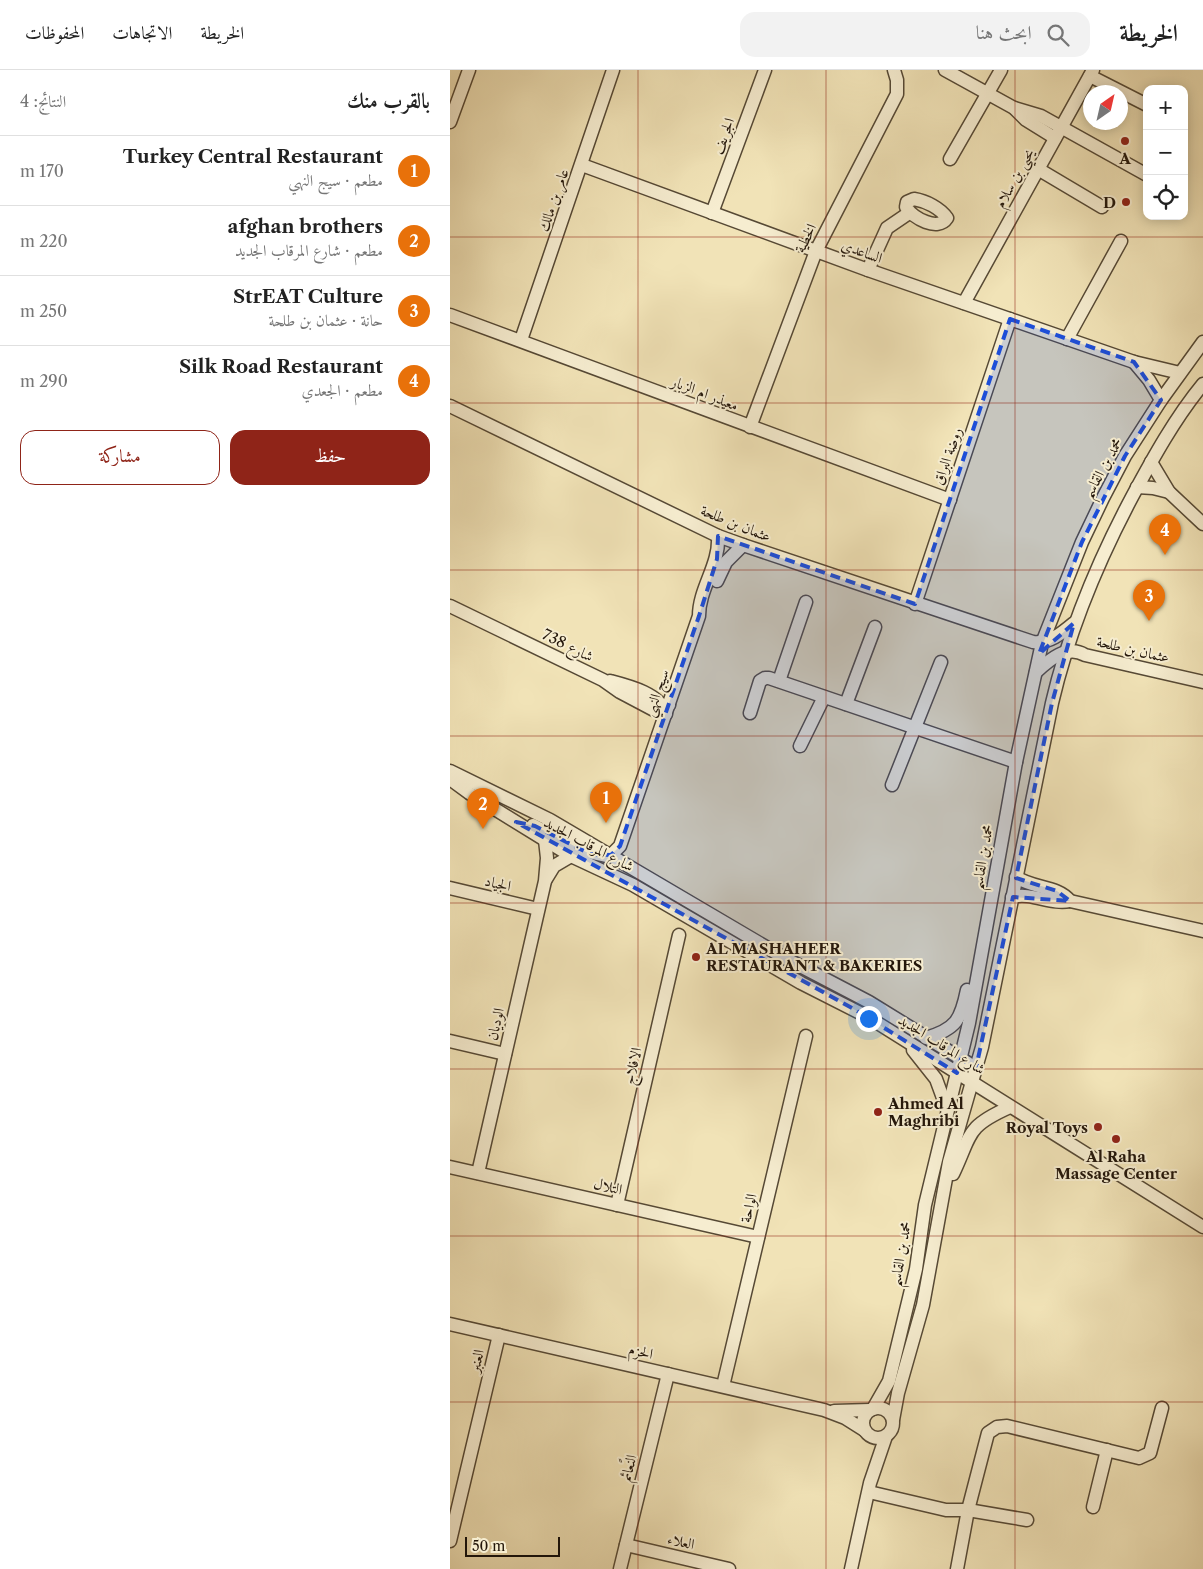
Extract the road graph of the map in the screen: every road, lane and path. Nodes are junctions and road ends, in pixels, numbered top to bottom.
1 (469, 70) edge
2 (613, 70) edge
3 (765, 70) edge
4 (894, 70) edge
5 (945, 70) edge
6 (1001, 70) edge
7 (1090, 75) edge
8 (1102, 85) edge
9 (988, 93) junction
10 (1143, 103) edge
11 (450, 122) edge
12 (1059, 133) junction
13 (950, 159) dead end
14 (582, 165) junction
15 (1038, 169) junction
16 (1143, 173) edge
17 (1102, 207) dead end
18 (712, 213) junction
19 (909, 213) dead end
20 (1121, 241) dead end
21 (816, 251) junction
22 (868, 270) junction
23 (964, 303) junction
24 (450, 315) edge
25 (1010, 319) junction
26 (1066, 339) junction
27 (521, 340) junction
28 (1203, 342) edge
29 (1134, 362) junction
30 (1180, 372) junction
31 (1203, 384) edge
32 (1161, 400) junction
33 (450, 406) edge
34 (750, 427) junction
35 (1151, 462) junction
36 (1137, 487) junction
37 (1168, 492) junction
38 (950, 500) junction
39 (1203, 524) edge
40 (718, 536) junction
41 (743, 545) junction
42 (806, 602) dead end
43 (915, 604) junction
44 (450, 606) edge
45 (699, 616) junction
46 (1049, 622) junction
47 (1074, 623) junction
48 (875, 627) dead end
49 (1024, 637) junction
50 (1042, 643) junction
51 (1065, 652) junction
52 (1085, 655) junction
53 (941, 662) dead end
54 (1060, 668) junction
55 (1036, 672) junction
56 (778, 681) junction
57 (1203, 682) edge
58 (824, 697) junction
59 (846, 704) junction
60 (667, 709) junction
61 (750, 712) dead end
62 (916, 728) junction
63 (800, 746) dead end
64 (1016, 762) junction
65 (450, 771) edge
66 (450, 779) edge
67 (892, 784) dead end
68 (516, 822) junction
69 (545, 840) junction
70 (611, 855) junction
71 (572, 856) junction
72 (1016, 878) junction
73 (544, 881) junction
74 (450, 888) edge
75 (1012, 897) junction
76 (1070, 901) junction
77 (538, 909) junction
78 (1203, 932) edge
79 (679, 935) dead end
80 (983, 952) junction
81 (806, 1036) dead end
82 (926, 1038) junction
83 (902, 1039) junction
84 (450, 1041) edge
85 (505, 1054) junction
86 (961, 1058) junction
87 (976, 1068) junction
88 (958, 1074) junction
89 (972, 1082) junction
90 (1010, 1107) junction
91 (947, 1109) junction
92 (450, 1167) edge
93 (478, 1173) junction
94 (944, 1186) junction
95 (617, 1205) junction
96 (1203, 1227) edge
97 (758, 1237) junction
98 (450, 1324) edge
99 (499, 1334) junction
100 (668, 1374) junction
101 (723, 1386) junction
102 (1162, 1408) dead end
103 (872, 1409) junction
104 (824, 1410) junction
105 (893, 1420) junction
106 (865, 1432) junction
107 (886, 1436) junction
108 (1107, 1450) junction
109 (870, 1486) junction
110 (1093, 1507) dead end
111 (968, 1510) junction
112 (1027, 1520) dead end
113 (450, 1541) edge
114 (626, 1545) junction
115 (700, 1566) edge
116 (620, 1569) edge
117 (729, 1569) edge
118 (851, 1569) edge
119 (957, 1569) edge

1 - 11 street
2 - 14 street, عامر بن مالك
3 - 18 street, الجريف
4 - 21 street, الخطية
5 - 9 street
6 - 9 street
7 - 8 street
7 - 10 street
7 - 12 street, يحيى بن سلام
9 - 12 street
9 - 13 street
12 - 15 street, يحيى بن سلام
12 - 16 street
14 - 18 street, الساعدي
14 - 27 street, عامر بن مالك
15 - 17 street
15 - 23 street, يحيى بن سلام
18 - 21 street, الساعدي
19 - 22 street
20 - 26 street
21 - 22 street, الساعدي
21 - 34 street, الخطية
22 - 23 street, الساعدي
23 - 25 street, الساعدي
24 - 27 street, معيذر ام الزبار
25 - 26 street, الساعدي
25 - 38 street, روضة البراق
26 - 29 street, الساعدي
27 - 34 street, معيذر ام الزبار
28 - 30 street, محمد بن القاسم
29 - 30 street, الساعدي
29 - 32 street
30 - 32 street, محمد بن القاسم
31 - 35 street
32 - 46 street, محمد بن القاسم
33 - 40 street, عثمان بن طلحة
34 - 38 street, معيذر ام الزبار
35 - 36 street
35 - 37 street
36 - 37 street
36 - 47 street
37 - 39 street
38 - 43 street, روضة البراق
40 - 41 street, عثمان بن طلحة
40 - 45 street, سيج النهي
41 - 43 street, عثمان بن طلحة
41 - 45 street
42 - 56 street
43 - 49 street, عثمان بن طلحة
44 - 60 street, شارع 738
45 - 60 street, سيج النهي
46 - 49 street
46 - 50 street, محمد بن القاسم
47 - 50 street
47 - 51 street
48 - 59 street
49 - 50 street, عثمان بن طلحة
50 - 55 street, محمد بن القاسم
51 - 52 street, عثمان بن طلحة
51 - 54 street
51 - 55 street
52 - 54 street, عثمان بن طلحة
52 - 57 street, عثمان بن طلحة
53 - 62 street
54 - 72 street
55 - 64 street, محمد بن القاسم
56 - 58 street
56 - 61 street
58 - 59 street
58 - 63 street
59 - 62 street
60 - 70 street, سيج النهي
62 - 64 street
62 - 67 street
64 - 80 street, محمد بن القاسم
65 - 70 street, شارع المرقاب الجديد
66 - 68 street, شارع المرقاب الجديد
68 - 69 street, شارع المرقاب الجديد
68 - 70 street
69 - 71 street, شارع المرقاب الجديد
69 - 73 street, الوديان
70 - 82 street, شارع المرقاب الجديد
71 - 73 street, الوديان
71 - 83 street, شارع المرقاب الجديد
72 - 75 street
72 - 76 street
73 - 77 street, الوديان
74 - 77 street, الجياد
75 - 76 street
75 - 87 street
76 - 78 street
77 - 85 street, الوديان
79 - 95 street, الافلاج
80 - 82 street
80 - 86 street, محمد بن القاسم
81 - 97 street, الواحة
82 - 86 street, شارع المرقاب الجديد
83 - 88 street, شارع المرقاب الجديد
83 - 91 street
84 - 85 street
85 - 93 street, الوديان
86 - 87 street, شارع المرقاب الجديد
86 - 88 street, محمد بن القاسم
87 - 89 street
88 - 89 street, شارع المرقاب الجديد
88 - 91 street, محمد بن القاسم
89 - 90 street, شارع المرقاب الجديد
89 - 94 street
90 - 94 street
90 - 96 street, شارع المرقاب الجديد
91 - 103 street, محمد بن القاسم
92 - 93 street, التلال
93 - 95 street, التلال
94 - 105 street
95 - 97 street, التلال
97 - 101 street, الواحة
98 - 99 street, الحزم
99 - 100 street, الحزم
99 - 113 street, العنبر
100 - 101 street, الحزم
100 - 114 street, النًعائم
101 - 104 street, الحزم
102 - 108 street
103 - 104 street, الحزم
103 - 105 street
103 - 106 street
104 - 106 street, الحزم
105 - 107 street
106 - 107 street
106 - 109 street
107 - 109 street
108 - 110 street
108 - 111 street
109 - 111 street
109 - 118 street
111 - 112 street
111 - 119 street
114 - 115 street, العلاء
114 - 116 street, النًعائم
115 - 117 street, العلاء

